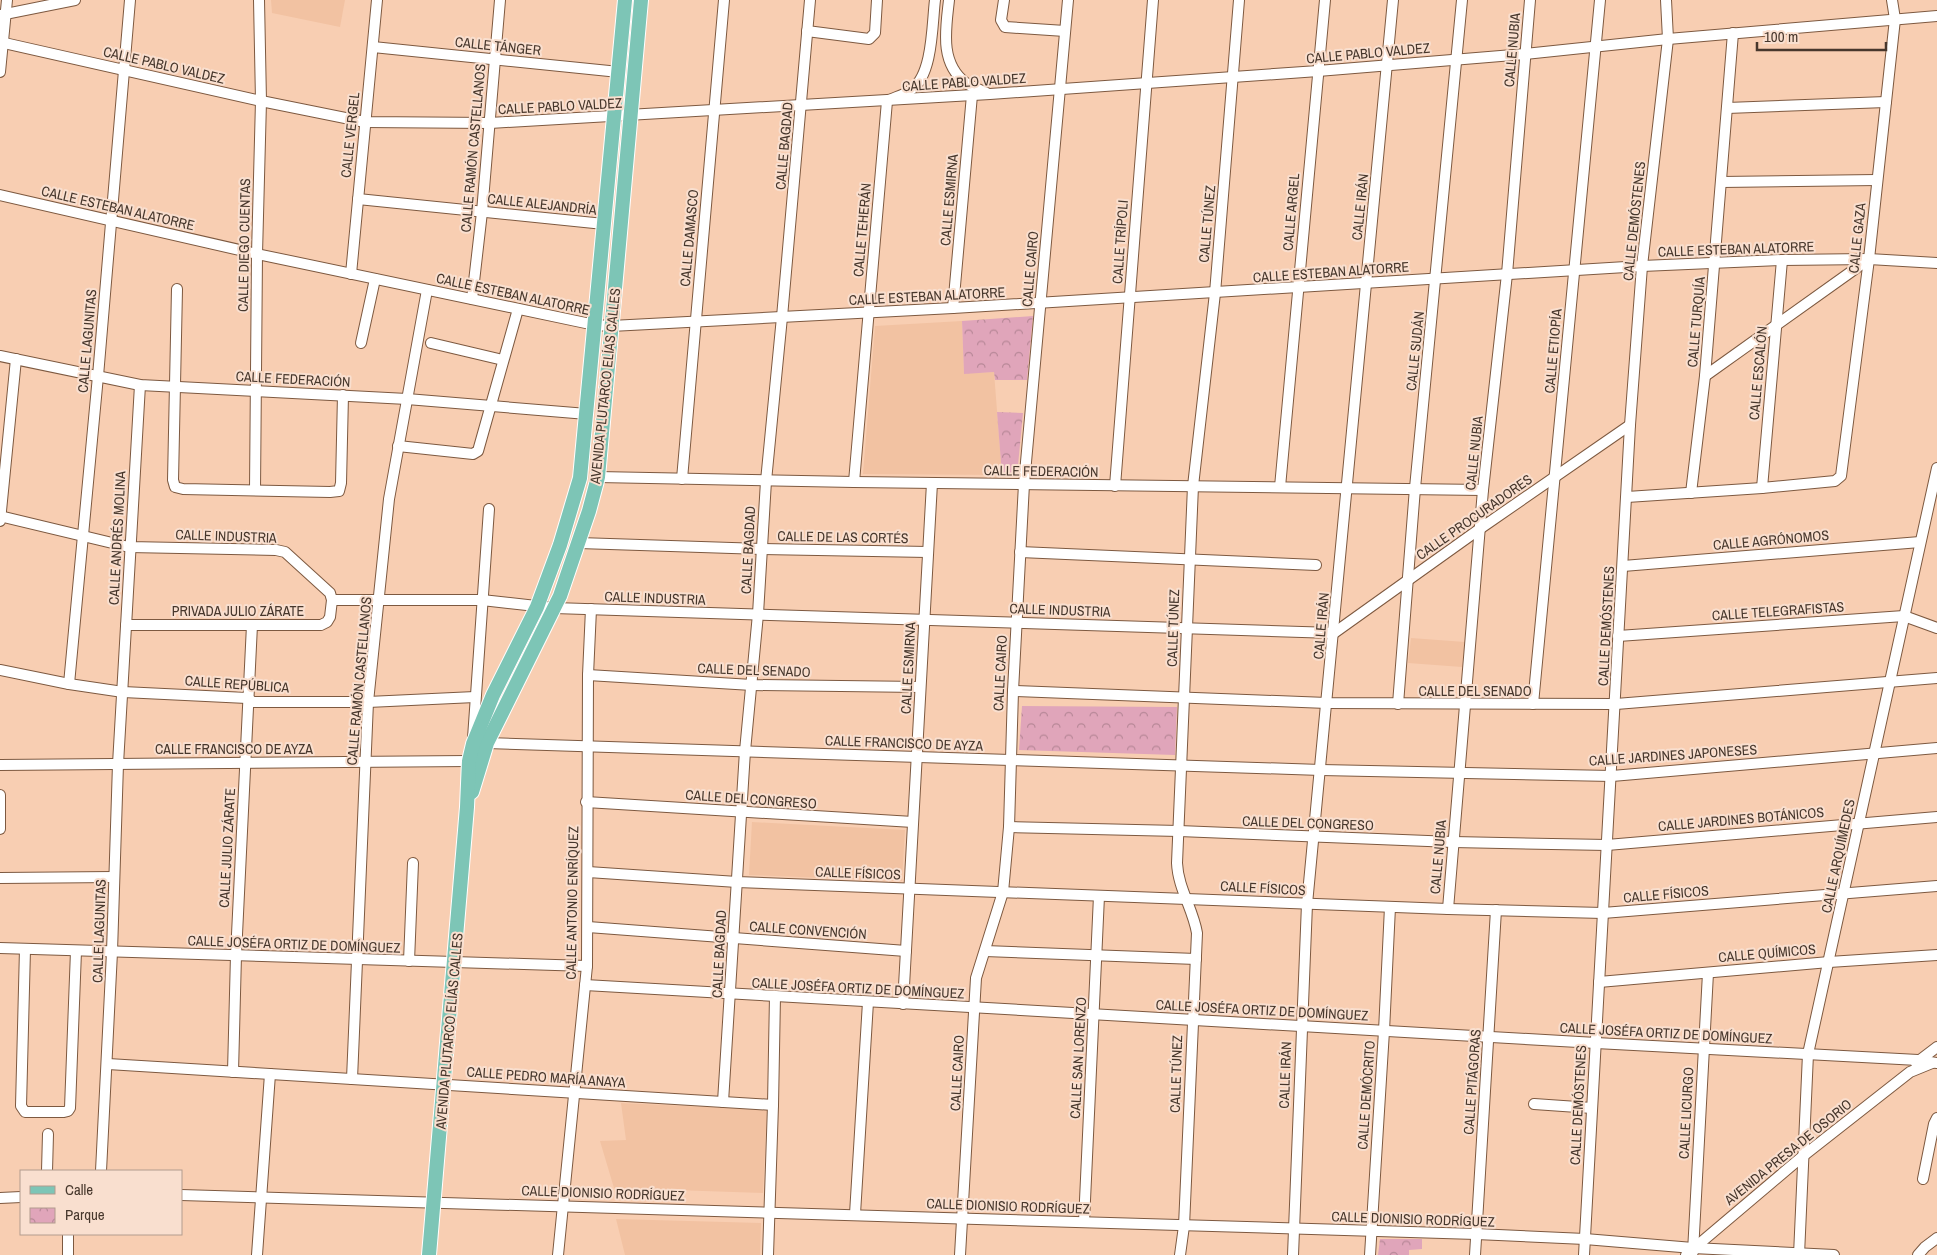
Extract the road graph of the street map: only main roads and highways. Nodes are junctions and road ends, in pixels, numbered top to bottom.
1 (626, 0) edge
2 (641, 0) edge
3 (497, 705) junction
4 (467, 807) junction
5 (429, 1255) edge

1 - 3 main road, AVENIDA PLUTARCO ELÍAS CALLES
2 - 3 main road, AVENIDA PLUTARCO ELÍAS CALLES
3 - 4 main road, AVENIDA PLUTARCO ELÍAS CALLES
3 - 4 main road, AVENIDA PLUTARCO ELÍAS CALLES
4 - 5 main road, AVENIDA PLUTARCO ELÍAS CALLES

